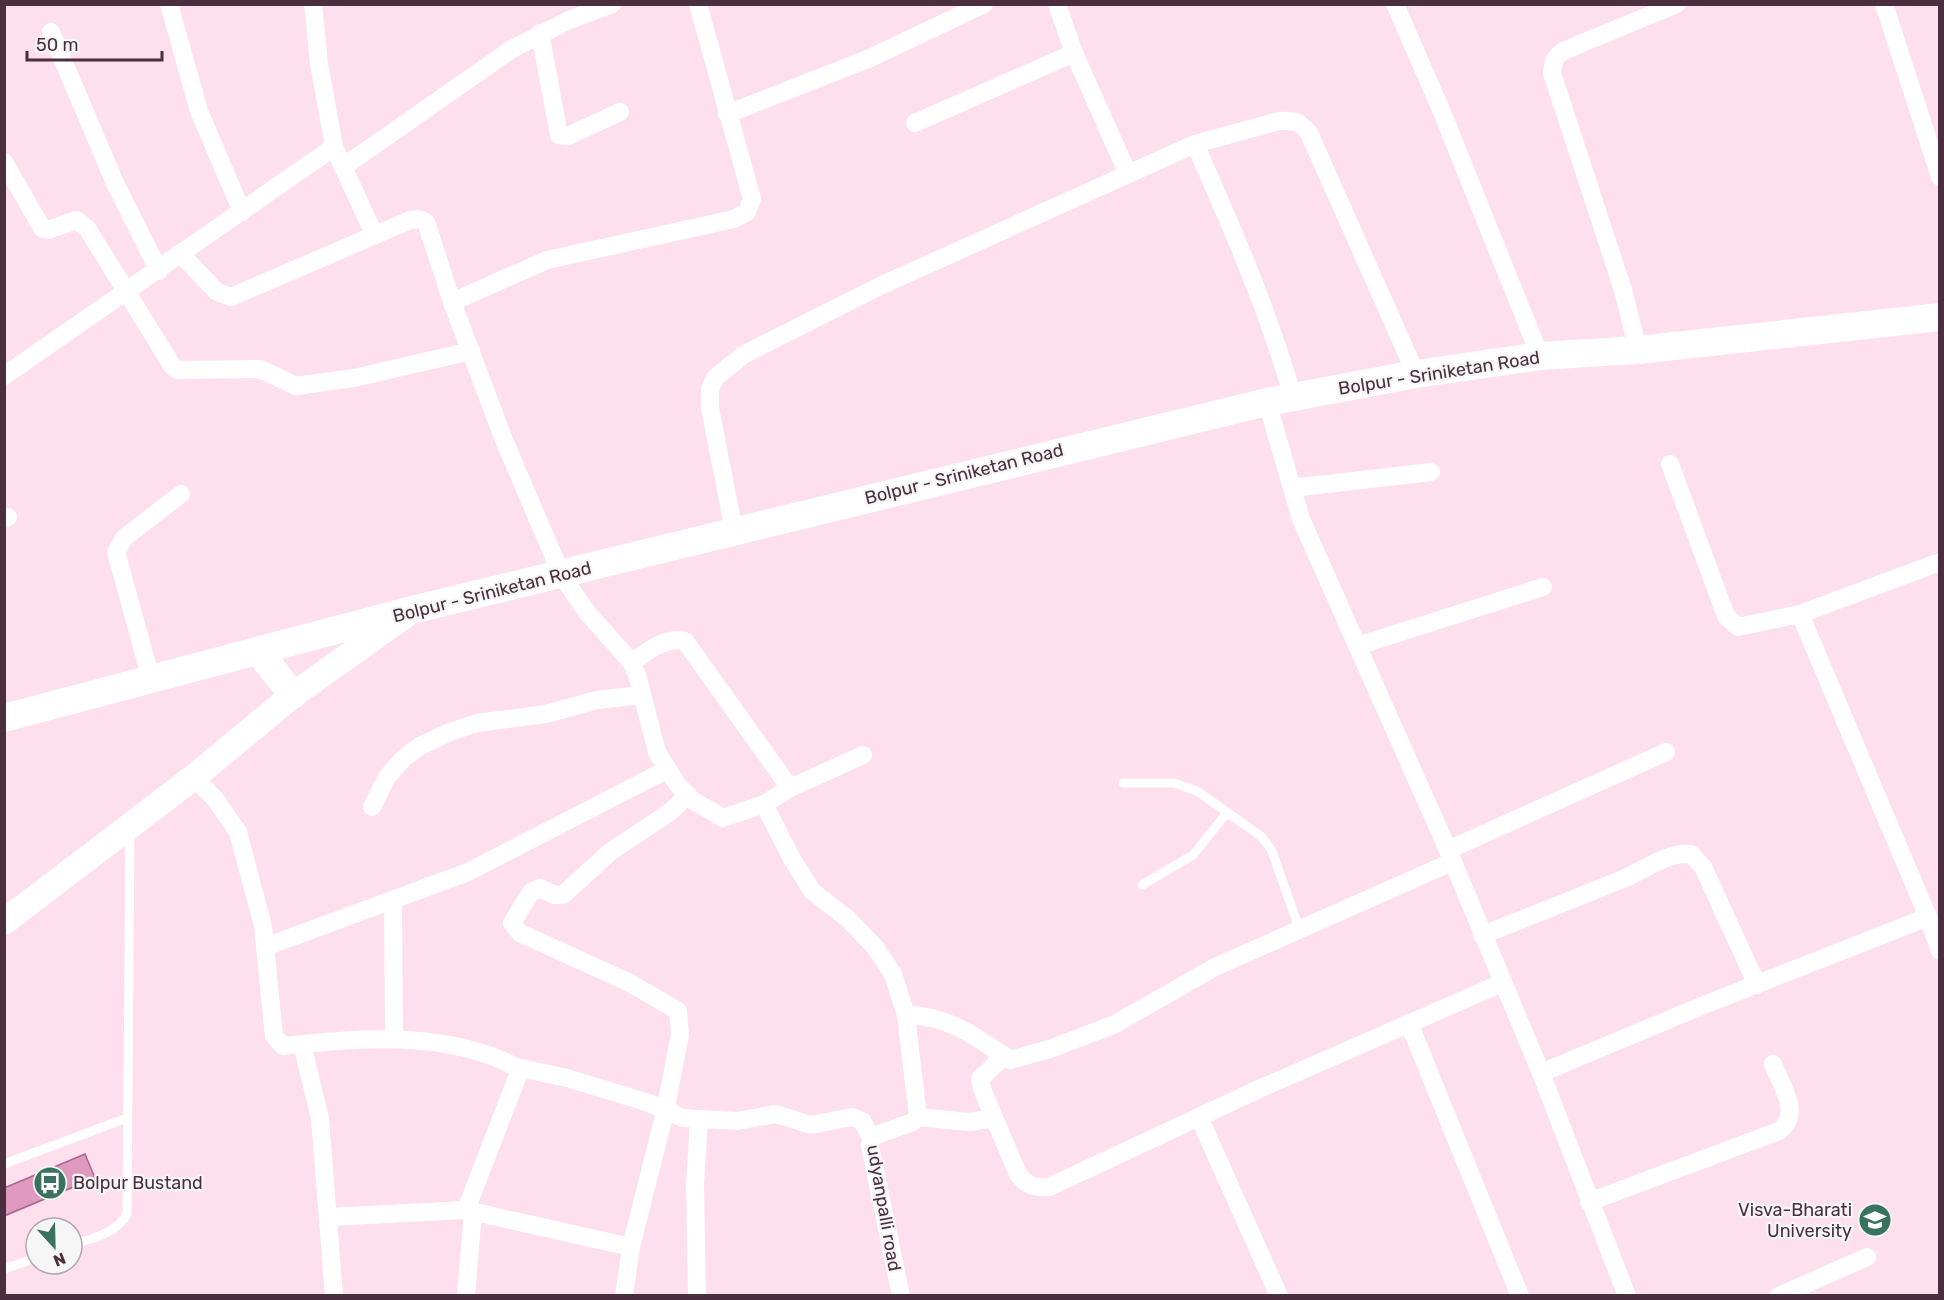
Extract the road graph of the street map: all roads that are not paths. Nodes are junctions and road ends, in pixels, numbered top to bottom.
1 (169, 4) edge
2 (313, 4) edge
3 (612, 4) edge
4 (698, 4) edge
5 (984, 4) edge
6 (1057, 4) edge
7 (1395, 4) edge
8 (1677, 4) edge
9 (1884, 4) edge
10 (51, 32) dead end
11 (540, 33) junction
12 (1074, 52) junction
13 (620, 112) dead end
14 (727, 114) junction
15 (915, 123) dead end
16 (1195, 144) junction
17 (338, 156) junction
18 (4, 162) edge
19 (1128, 174) junction
20 (1940, 177) edge
21 (242, 212) junction
22 (374, 234) junction
23 (180, 253) junction
24 (159, 271) junction
25 (126, 294) junction
26 (452, 302) junction
27 (1940, 317) edge
28 (1638, 350) junction
29 (471, 351) junction
30 (1540, 356) junction
31 (1416, 374) junction
32 (4, 376) edge
33 (1280, 400) junction
34 (1670, 464) dead end
35 (1431, 472) dead end
36 (1292, 488) junction
37 (181, 494) dead end
38 (734, 531) junction
39 (1940, 562) edge
40 (561, 576) junction
41 (1543, 587) dead end
42 (412, 610) junction
43 (1800, 614) junction
44 (1357, 646) junction
45 (258, 651) junction
46 (632, 663) junction
47 (152, 679) junction
48 (293, 695) junction
49 (642, 695) junction
50 (4, 718) edge
51 (1666, 752) dead end
52 (863, 755) dead end
53 (668, 769) junction
54 (194, 777) junction
55 (1123, 783) dead end
56 (790, 788) junction
57 (688, 795) junction
58 (764, 804) junction
59 (372, 807) dead end
60 (1226, 814) junction
61 (130, 828) junction
62 (1450, 856) junction
63 (1142, 885) dead end
64 (393, 901) junction
65 (1928, 917) junction
66 (4, 922) edge
67 (1300, 931) junction
68 (1482, 935) junction
69 (265, 947) junction
70 (1940, 951) edge
71 (1502, 983) junction
72 (1757, 985) junction
73 (906, 1015) junction
74 (1409, 1023) junction
75 (394, 1038) junction
76 (302, 1044) junction
77 (1004, 1056) junction
78 (1773, 1064) dead end
79 (516, 1067) junction
80 (1541, 1073) junction
81 (665, 1112) junction
82 (1199, 1117) junction
83 (127, 1118) junction
84 (918, 1118) junction
85 (994, 1118) junction
86 (699, 1120) junction
87 (871, 1137) junction
88 (4, 1164) edge
89 (1589, 1202) junction
90 (470, 1211) junction
91 (329, 1217) junction
92 (84, 1241) edge
93 (631, 1247) junction
94 (1867, 1257) dead end
95 (24, 1262) edge
96 (4, 1269) edge
97 (334, 1296) edge
98 (466, 1296) edge
99 (624, 1296) edge
100 (697, 1296) edge
101 (901, 1296) edge
102 (1279, 1296) edge
103 (1520, 1296) edge
104 (1627, 1296) edge
105 (1779, 1296) edge

1 - 21 street
2 - 17 street
3 - 11 street
4 - 14 street
5 - 14 street
6 - 12 street
7 - 30 street
8 - 28 street
9 - 20 street
10 - 24 street
11 - 13 street
11 - 17 street
12 - 15 street
12 - 19 street
14 - 26 street
16 - 19 street
16 - 31 street
16 - 33 street
17 - 21 street
17 - 22 street
18 - 25 street
19 - 38 street
21 - 23 street
22 - 23 street
22 - 26 street
23 - 24 street
24 - 25 street
25 - 29 street
25 - 32 street
26 - 29 street
27 - 28 main road, Bolpur - Sriniketan Road
28 - 30 main road, Bolpur - Sriniketan Road
29 - 40 street
30 - 31 main road, Bolpur - Sriniketan Road
31 - 33 main road, Bolpur - Sriniketan Road
33 - 36 street
33 - 38 main road, Bolpur - Sriniketan Road
34 - 43 street
35 - 36 street
36 - 44 street
37 - 47 street
38 - 40 main road, Bolpur - Sriniketan Road
39 - 43 street
40 - 42 main road, Bolpur - Sriniketan Road
40 - 46 street
41 - 44 street
42 - 45 main road, Bolpur - Sriniketan Road
42 - 48 street
43 - 65 street
44 - 62 street
45 - 47 main road, Bolpur - Sriniketan Road
45 - 48 main road
46 - 49 street
46 - 56 street
47 - 50 main road, Bolpur - Sriniketan Road
48 - 54 street
49 - 53 street
49 - 59 street
51 - 62 street
52 - 56 street
53 - 57 street
53 - 64 street
54 - 61 street
54 - 69 street
55 - 60 lane
56 - 58 street
57 - 58 street
57 - 81 street
58 - 73 street
60 - 63 lane
60 - 67 lane
61 - 66 street
61 - 83 lane
62 - 67 street
62 - 68 street
64 - 69 street
64 - 75 street
65 - 70 street
65 - 72 street
67 - 77 street
68 - 71 street
68 - 72 street
69 - 76 street
71 - 74 street
71 - 80 street
72 - 80 street
73 - 77 street
73 - 84 street
74 - 82 street
74 - 103 street
75 - 76 street
75 - 79 street
76 - 91 street
77 - 85 street
78 - 89 street
79 - 81 street
79 - 90 street
80 - 89 street
81 - 86 street
81 - 93 street
82 - 85 street
82 - 102 street
83 - 88 lane
83 - 92 lane
84 - 85 street
84 - 87 street, udyanpalli road
86 - 87 street
86 - 100 street
87 - 101 street, udyanpalli road
89 - 104 street
90 - 91 street
90 - 93 street
90 - 98 street
91 - 97 street
93 - 99 street
94 - 105 street
95 - 96 lane

